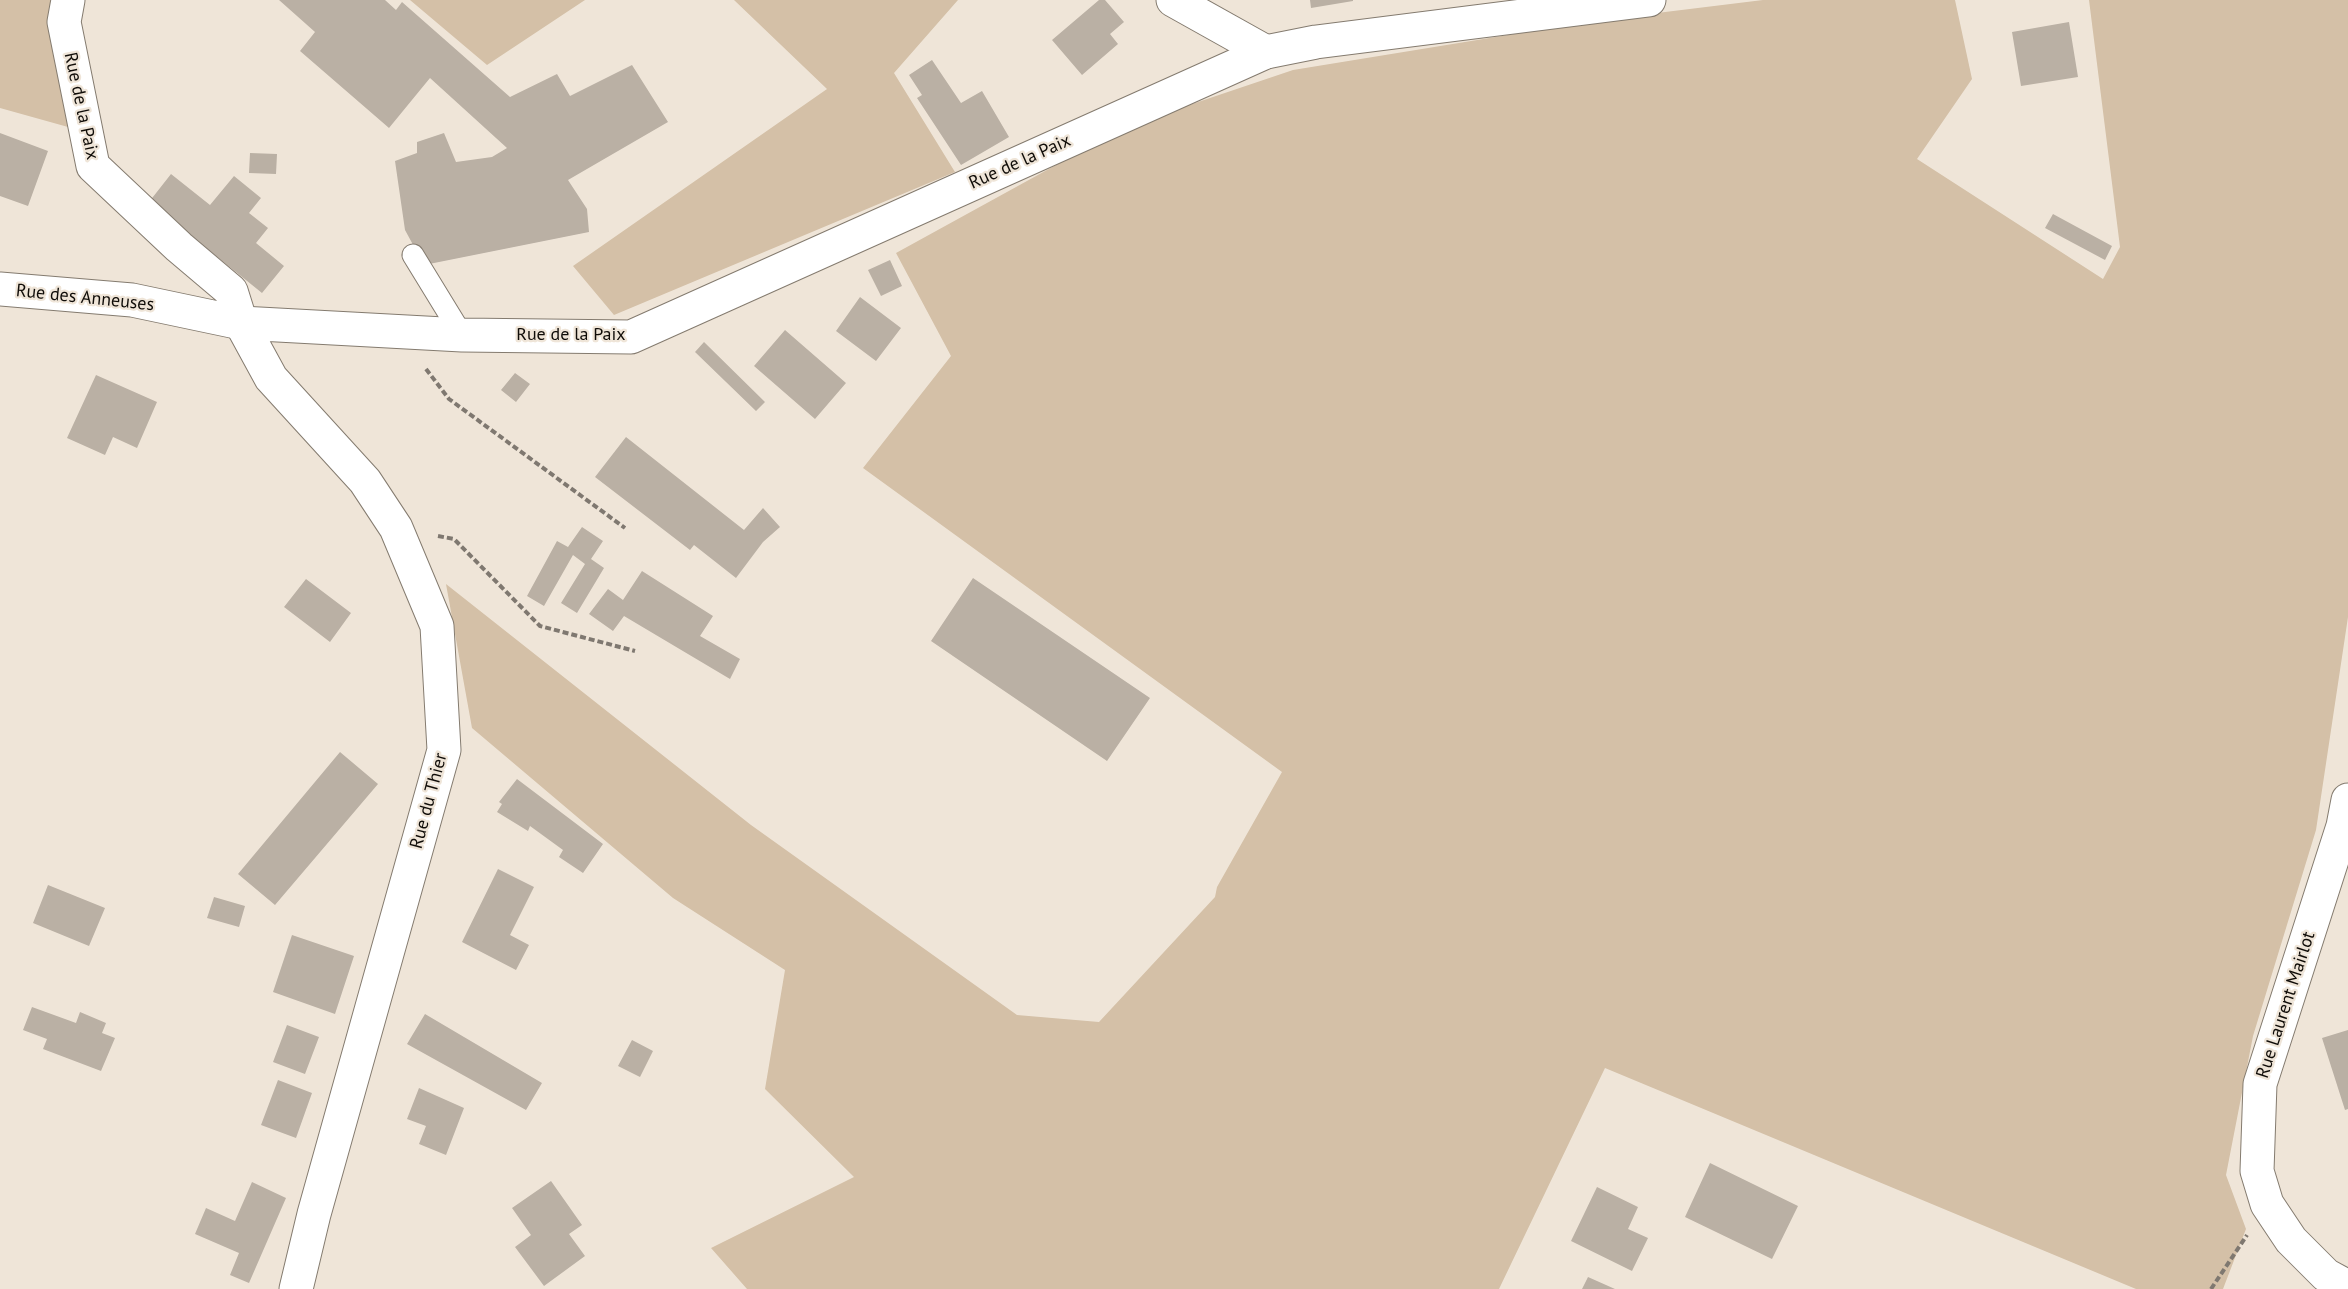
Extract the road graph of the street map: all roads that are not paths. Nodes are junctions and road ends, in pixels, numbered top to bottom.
1 (68, 0) edge
2 (1173, 0) edge
3 (1649, 0) edge
4 (1266, 52) junction
5 (413, 255) dead end
6 (0, 289) edge
7 (241, 323) junction
8 (462, 335) junction
9 (2348, 800) edge
10 (2348, 1287) edge
11 (296, 1289) edge

1 - 7 street, Rue de la Paix
2 - 4 street
3 - 4 street, Rue de la Paix
4 - 8 street, Rue de la Paix
5 - 8 lane
6 - 7 street, Rue des Anneuses
7 - 8 street, Rue de la Paix
7 - 11 street, Rue du Thier
9 - 10 street, Rue Laurent Mairlot

